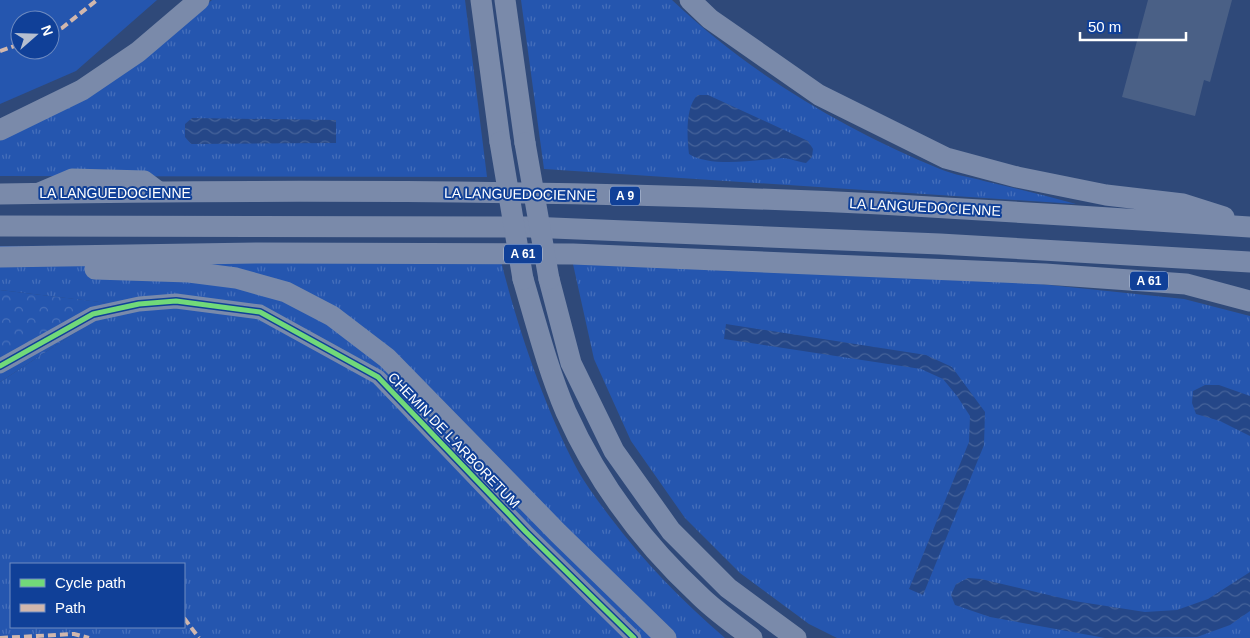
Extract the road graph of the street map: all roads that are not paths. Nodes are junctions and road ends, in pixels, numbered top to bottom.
1 (199, 0) edge
2 (481, 0) edge
3 (505, 0) edge
4 (690, 0) edge
5 (0, 130) edge
6 (0, 194) edge
7 (0, 226) edge
8 (1250, 227) edge
9 (0, 257) edge
10 (1250, 262) edge
11 (0, 266) edge
12 (1250, 302) edge
13 (0, 366) edge
14 (634, 638) edge
15 (666, 638) edge
16 (752, 638) edge
17 (796, 638) edge

1 - 5 highway
2 - 16 highway, A 61, bridge
3 - 17 highway, A 61, bridge
4 - 8 highway
6 - 8 highway, LA LANGUEDOCIENNE / A 9
7 - 10 highway
9 - 12 highway, A 61
11 - 15 highway
13 - 14 street, CHEMIN DE L'ARBORETUM

